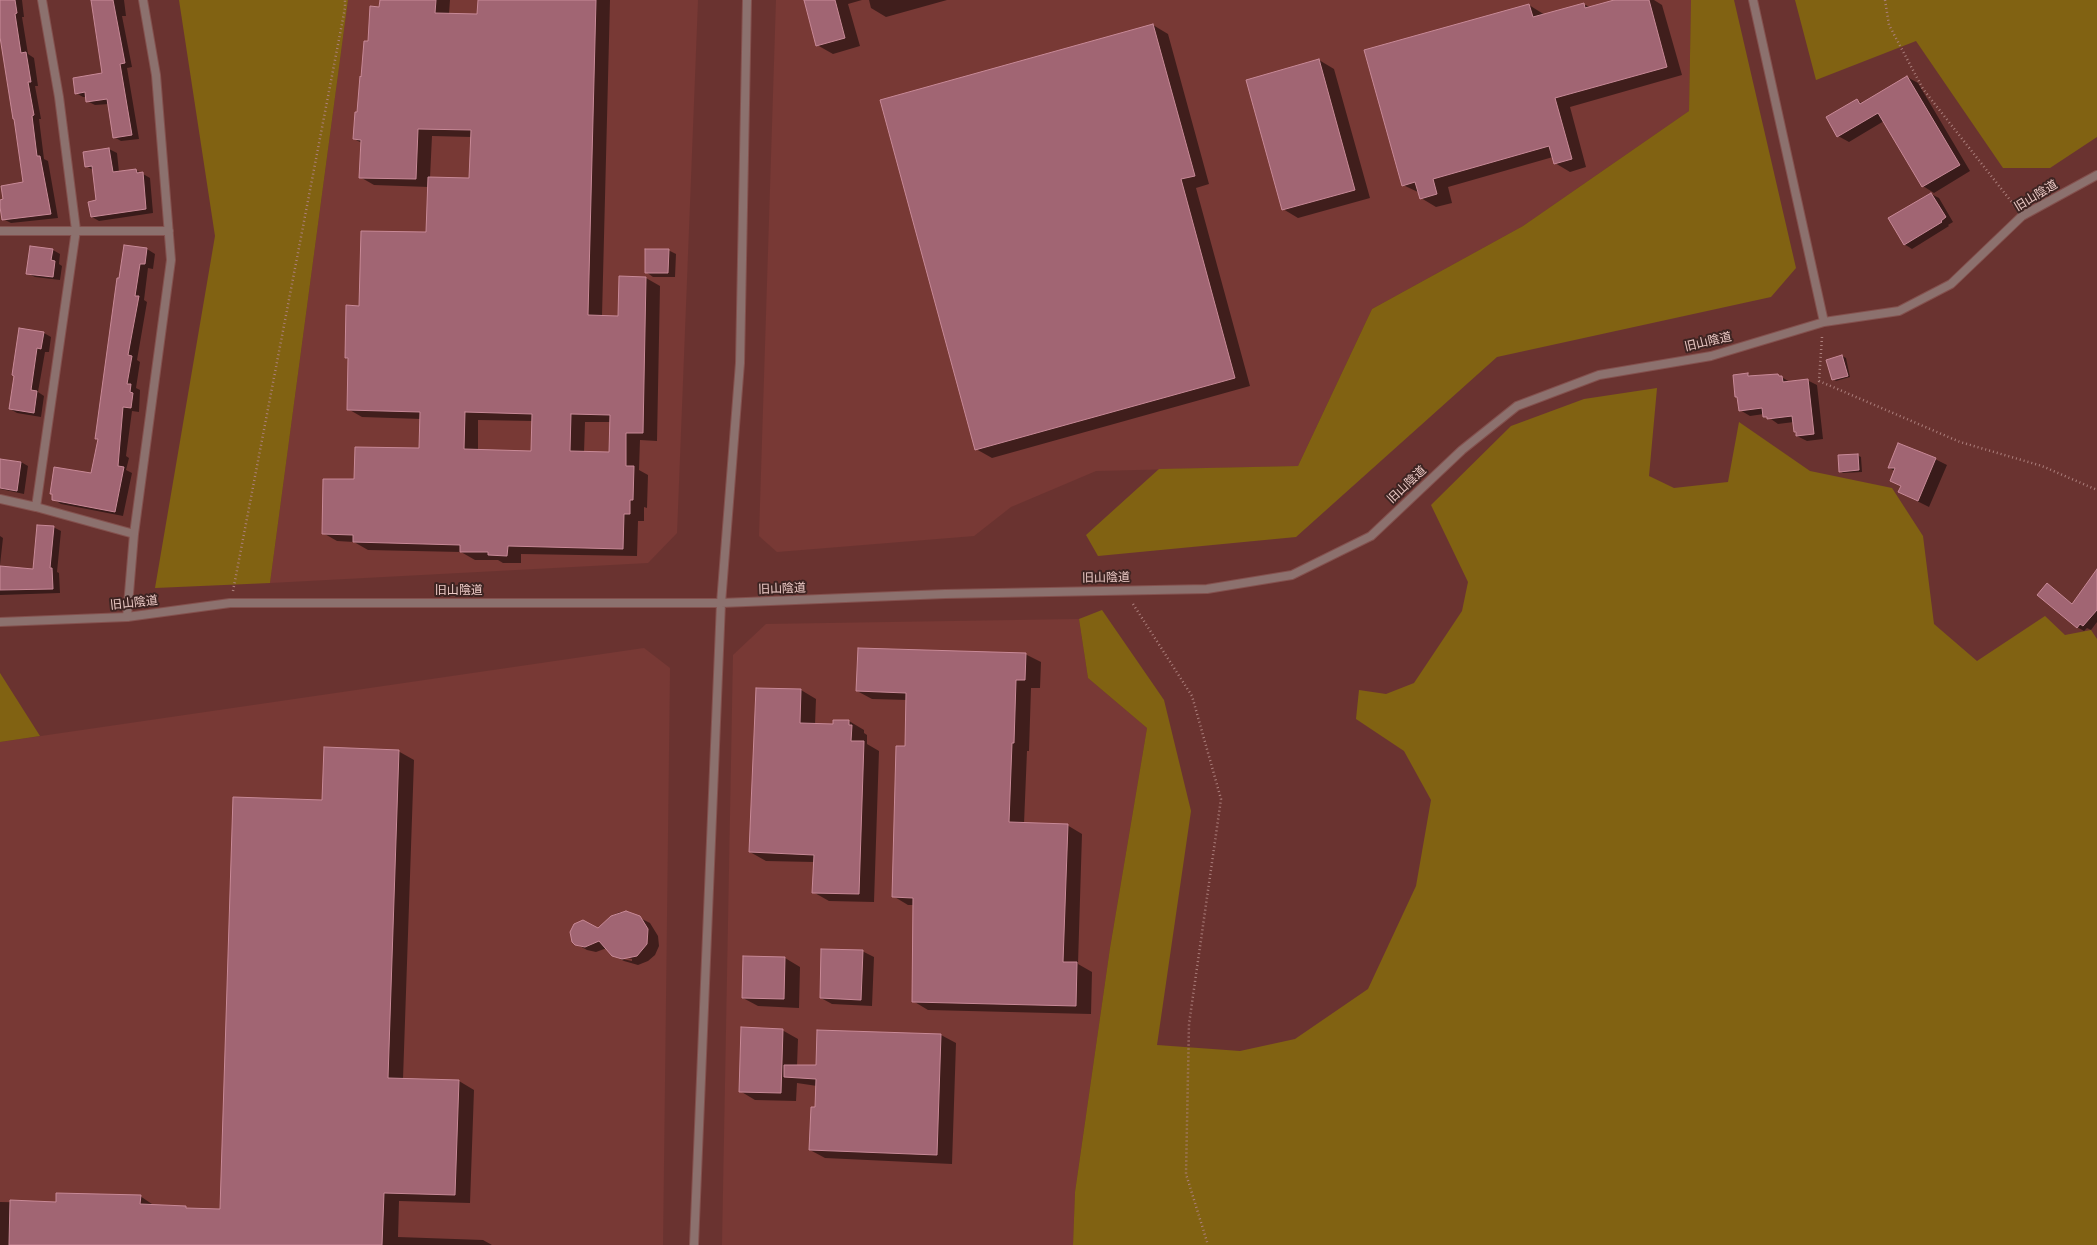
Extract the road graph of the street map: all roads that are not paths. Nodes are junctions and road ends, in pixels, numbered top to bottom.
1 (42, 0) edge
2 (143, 0) edge
3 (747, 0) edge
4 (1753, 0) edge
5 (2097, 175) edge
6 (76, 230) junction
7 (0, 231) edge
8 (169, 231) junction
9 (1824, 322) junction
10 (0, 499) edge
11 (36, 507) junction
12 (134, 534) junction
13 (721, 604) junction
14 (127, 617) junction
15 (0, 622) edge
16 (694, 1245) edge

1 - 6 street
2 - 8 street
3 - 13 street
4 - 9 street
5 - 9 street, 旧山陰道
6 - 7 street
6 - 8 street
6 - 11 street
8 - 12 street
9 - 13 street, 旧山陰道
10 - 11 street
11 - 12 street
12 - 14 street
13 - 14 street, 旧山陰道
13 - 16 street
14 - 15 street, 旧山陰道

